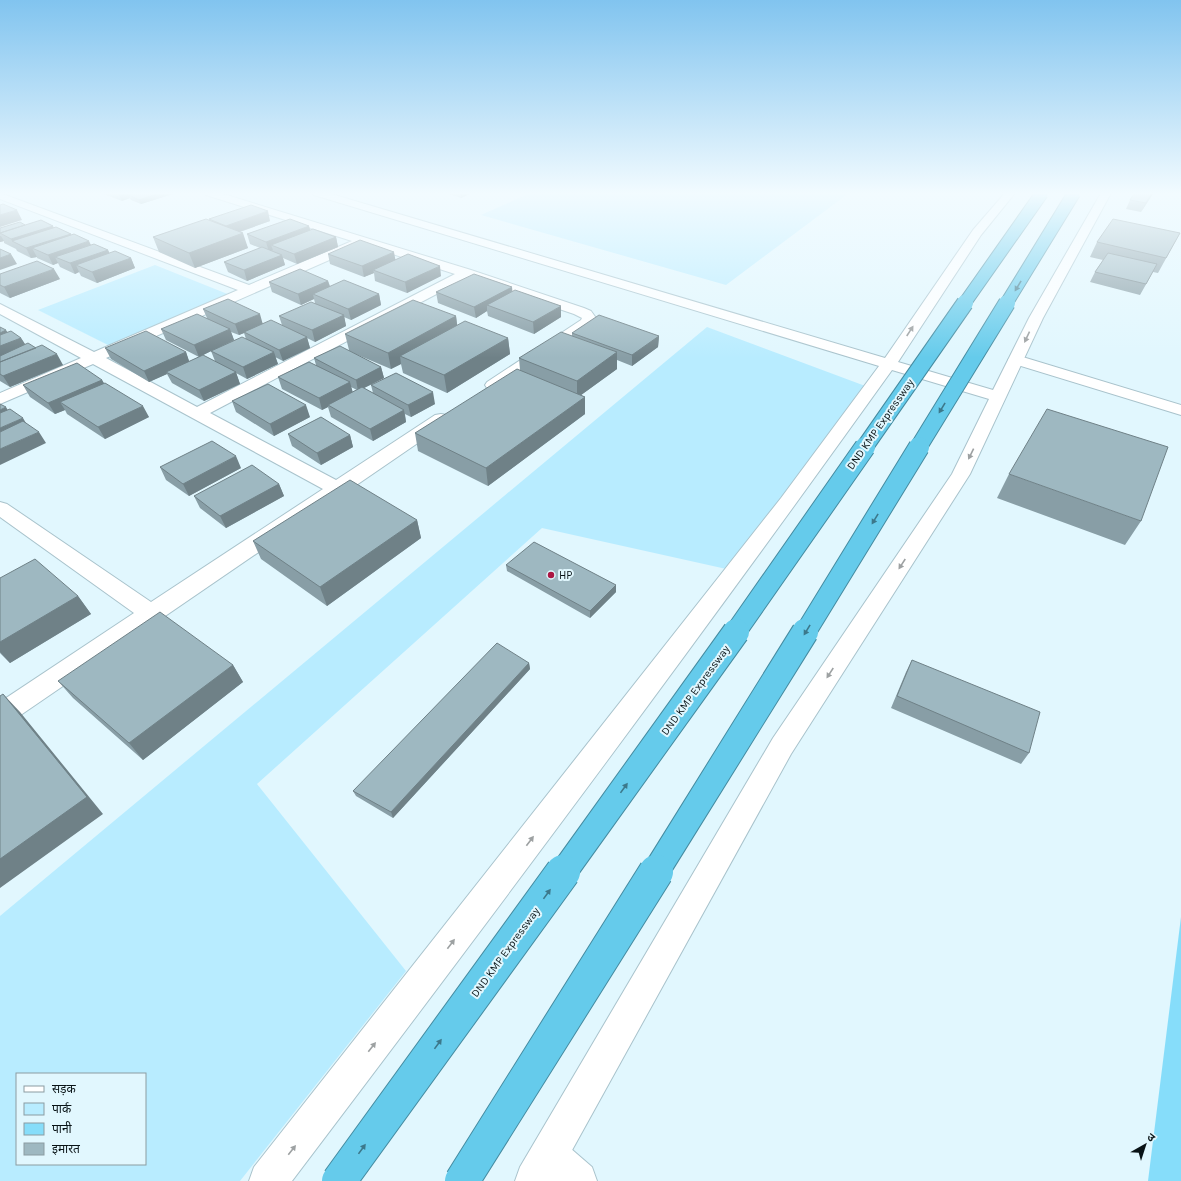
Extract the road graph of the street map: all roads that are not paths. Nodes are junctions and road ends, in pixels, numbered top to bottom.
1 (139, 248) edge
2 (346, 248) edge
3 (389, 248) edge
4 (510, 248) edge
5 (522, 248) edge
6 (966, 248) edge
7 (1003, 248) edge
8 (1040, 248) edge
9 (1075, 248) edge
10 (466, 273) junction
11 (250, 290) junction
12 (0, 308) edge
13 (94, 358) junction
14 (892, 360) junction
15 (1016, 360) junction
16 (482, 392) edge
17 (1001, 392) junction
18 (0, 400) edge
19 (455, 410) edge
20 (1181, 410) edge
21 (196, 414) junction
22 (336, 488) junction
23 (0, 508) edge
24 (150, 613) junction
25 (0, 715) edge
26 (542, 1167) edge
27 (268, 1181) edge
28 (339, 1181) edge
29 (462, 1181) edge
30 (578, 1181) edge

1 - 11 street
2 - 11 street
3 - 10 street
4 - 14 street
5 - 14 street
14 -> 6 street
28 -> 7 highway, DND KMP Expressway, bridge
8 -> 29 highway, bridge
9 -> 15 street
10 - 16 street
10 - 21 street
11 - 13 street
12 - 13 street
13 - 18 street
13 - 21 street
14 - 17 street
27 -> 14 street
15 - 17 street
15 - 20 street
17 -> 26 street
19 - 22 street
21 - 22 street
22 - 24 street
23 - 24 street
24 - 25 street
26 - 30 street

